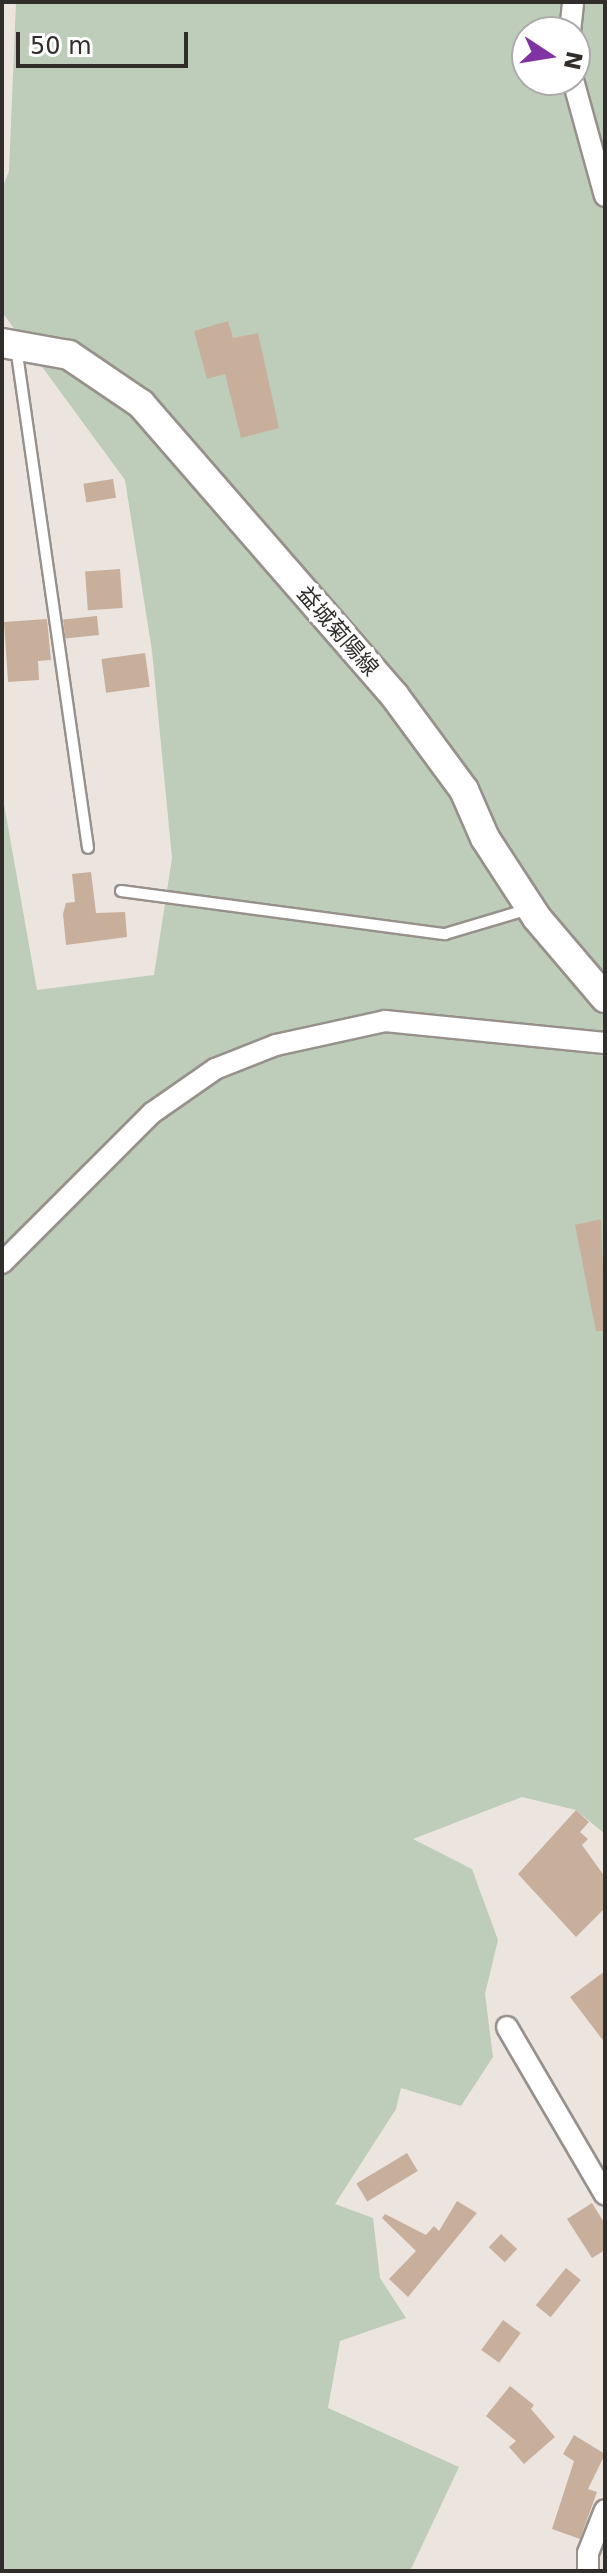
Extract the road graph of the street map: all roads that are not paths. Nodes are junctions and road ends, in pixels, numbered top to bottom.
1 (577, 96) edge
2 (605, 196) edge
3 (9, 344) edge
4 (88, 848) dead end
5 (121, 891) dead end
6 (531, 908) junction
7 (605, 998) edge
8 (605, 1043) edge
9 (2, 1263) edge
10 (507, 2027) dead end
11 (605, 2195) edge
12 (605, 2510) edge
13 (588, 2571) edge

1 - 2 street
3 - 4 lane
3 - 6 main road, 益城菊陽線
5 - 6 lane
6 - 7 main road, 益城菊陽線
8 - 9 street
10 - 11 street
12 - 13 street

